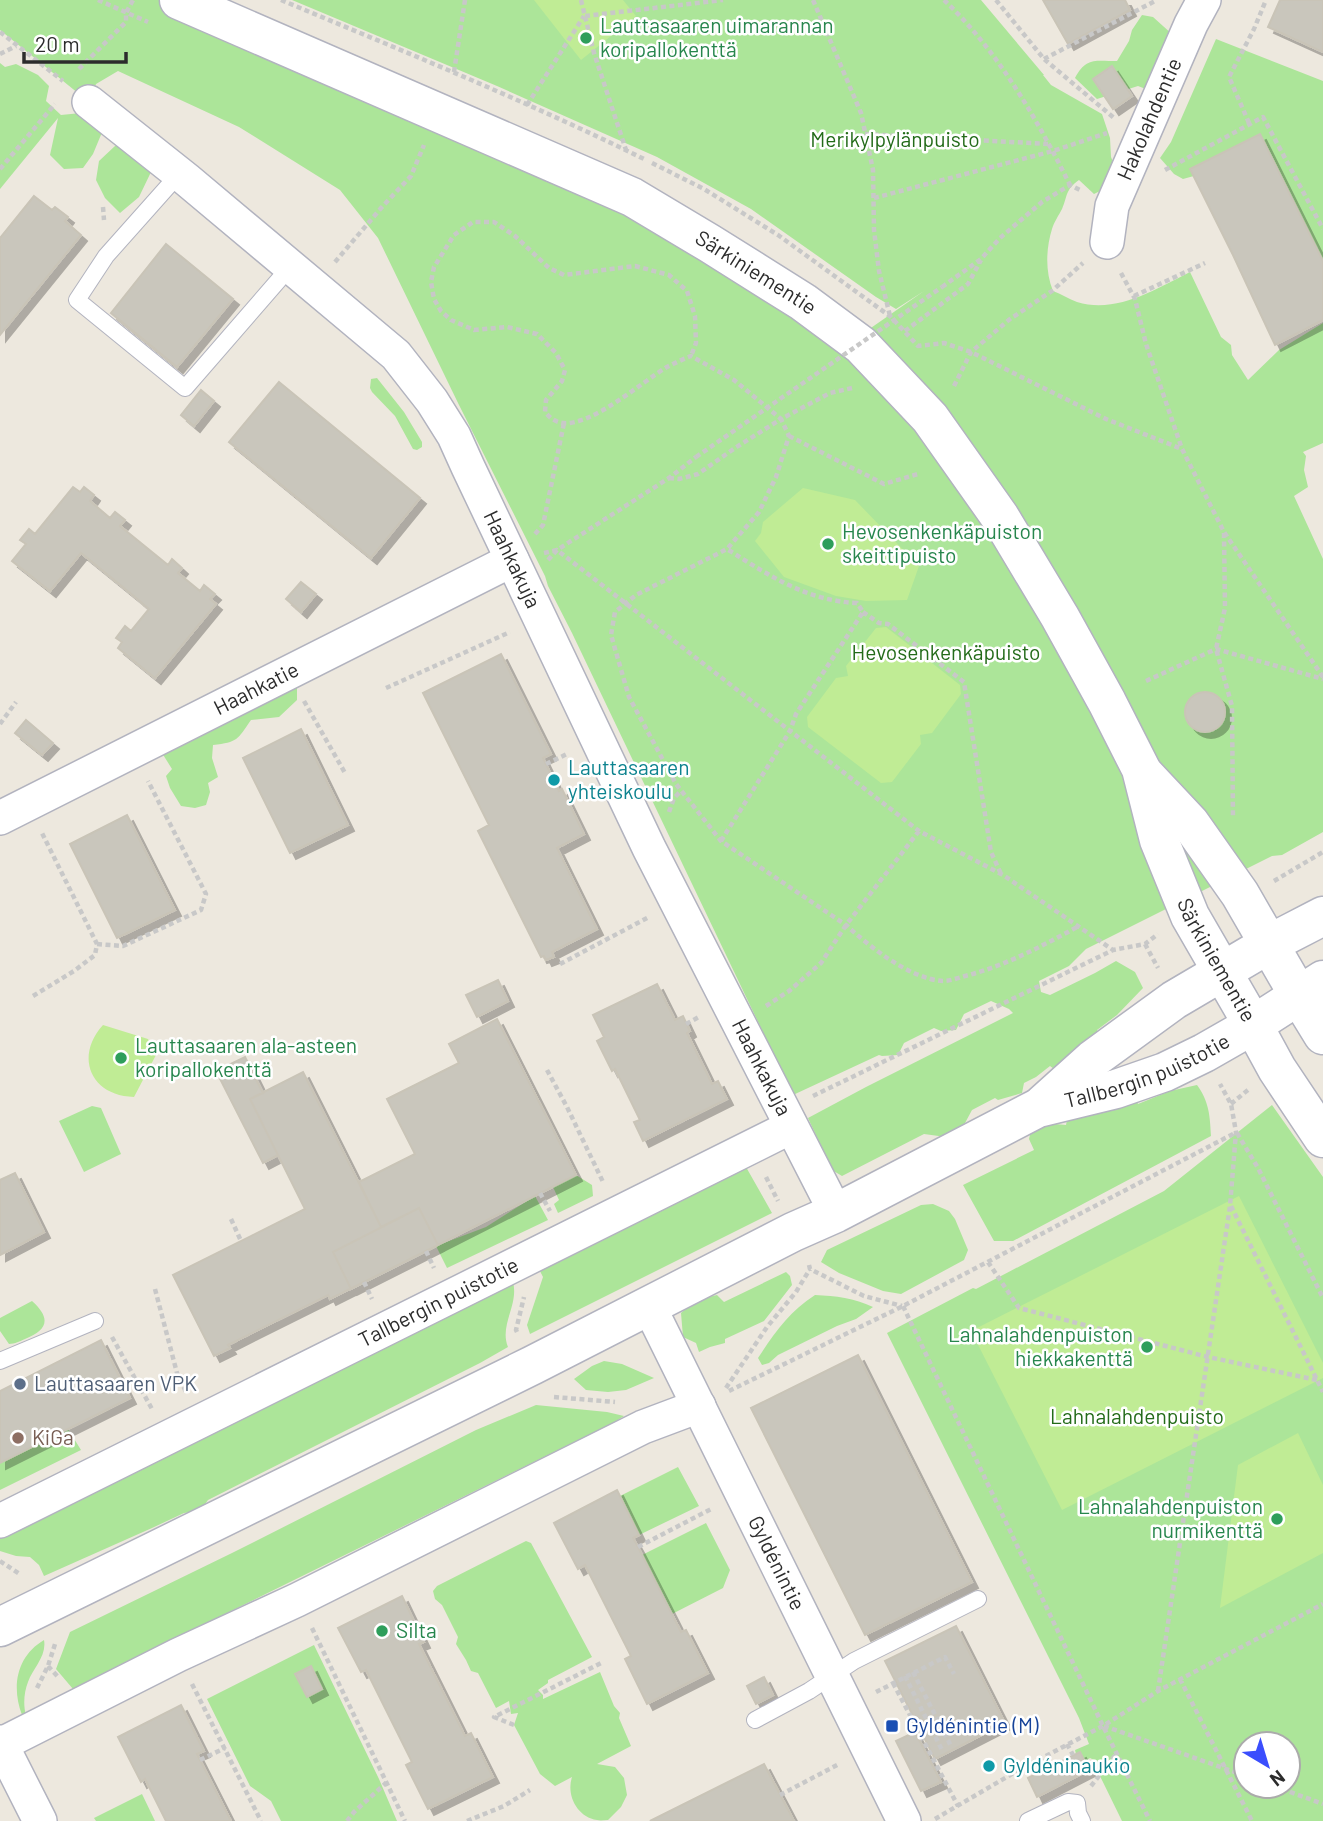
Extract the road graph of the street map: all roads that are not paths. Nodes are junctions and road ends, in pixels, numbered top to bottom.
1 (179, 0) edge
2 (1203, 0) edge
3 (77, 92) road end
4 (179, 174) junction
5 (1107, 242) road end
6 (301, 277) junction
7 (518, 558) junction
8 (1141, 769) junction
9 (13, 811) edge
10 (1323, 916) edge
11 (1269, 944) junction
12 (1222, 972) junction
13 (1311, 988) edge
14 (1252, 1025) junction
15 (1323, 1035) edge
16 (1038, 1108) junction
17 (787, 1119) junction
18 (1323, 1138) edge
19 (836, 1213) junction
20 (649, 1306) junction
21 (95, 1321) road end
22 (0, 1361) edge
23 (699, 1406) junction
24 (0, 1521) edge
25 (978, 1600) dead end
26 (0, 1627) edge
27 (832, 1676) junction
28 (755, 1720) dead end
29 (0, 1744) edge
30 (40, 1821) edge
31 (919, 1821) edge
32 (1028, 1821) edge
33 (1082, 1821) edge

1 - 8 street, Särkiniementie
2 - 5 street, Hakolahdentie
3 - 4 street, Haahkakuja
4 - 6 street, Haahkakuja
4 - 6 lane
6 - 7 street, Haahkakuja
7 - 9 street, Haahkatie
7 - 17 street, Haahkakuja
8 - 11 street, Särkiniementie
8 - 12 street, Särkiniementie
10 - 11 street, Tallbergin puistotie
11 - 12 street, Tallbergin puistotie
11 - 13 street, Särkiniementie
12 - 14 street, Särkiniementie
12 - 16 street, Tallbergin puistotie
13 - 14 street, Tallbergin puistotie
13 - 15 street, Särkiniementie
14 - 16 street, Tallbergin puistotie
14 - 18 street, Särkiniementie
16 - 19 street, Tallbergin puistotie
17 - 19 street
17 - 24 street, Tallbergin puistotie
19 - 20 street, Tallbergin puistotie
20 - 23 street, Gyldénintie
20 - 26 street, Tallbergin puistotie
21 - 22 lane
23 - 27 street, Gyldénintie
23 - 29 street
25 - 27 lane
27 - 28 lane
27 - 31 street, Gyldénintie
29 - 30 street
32 - 33 lane

